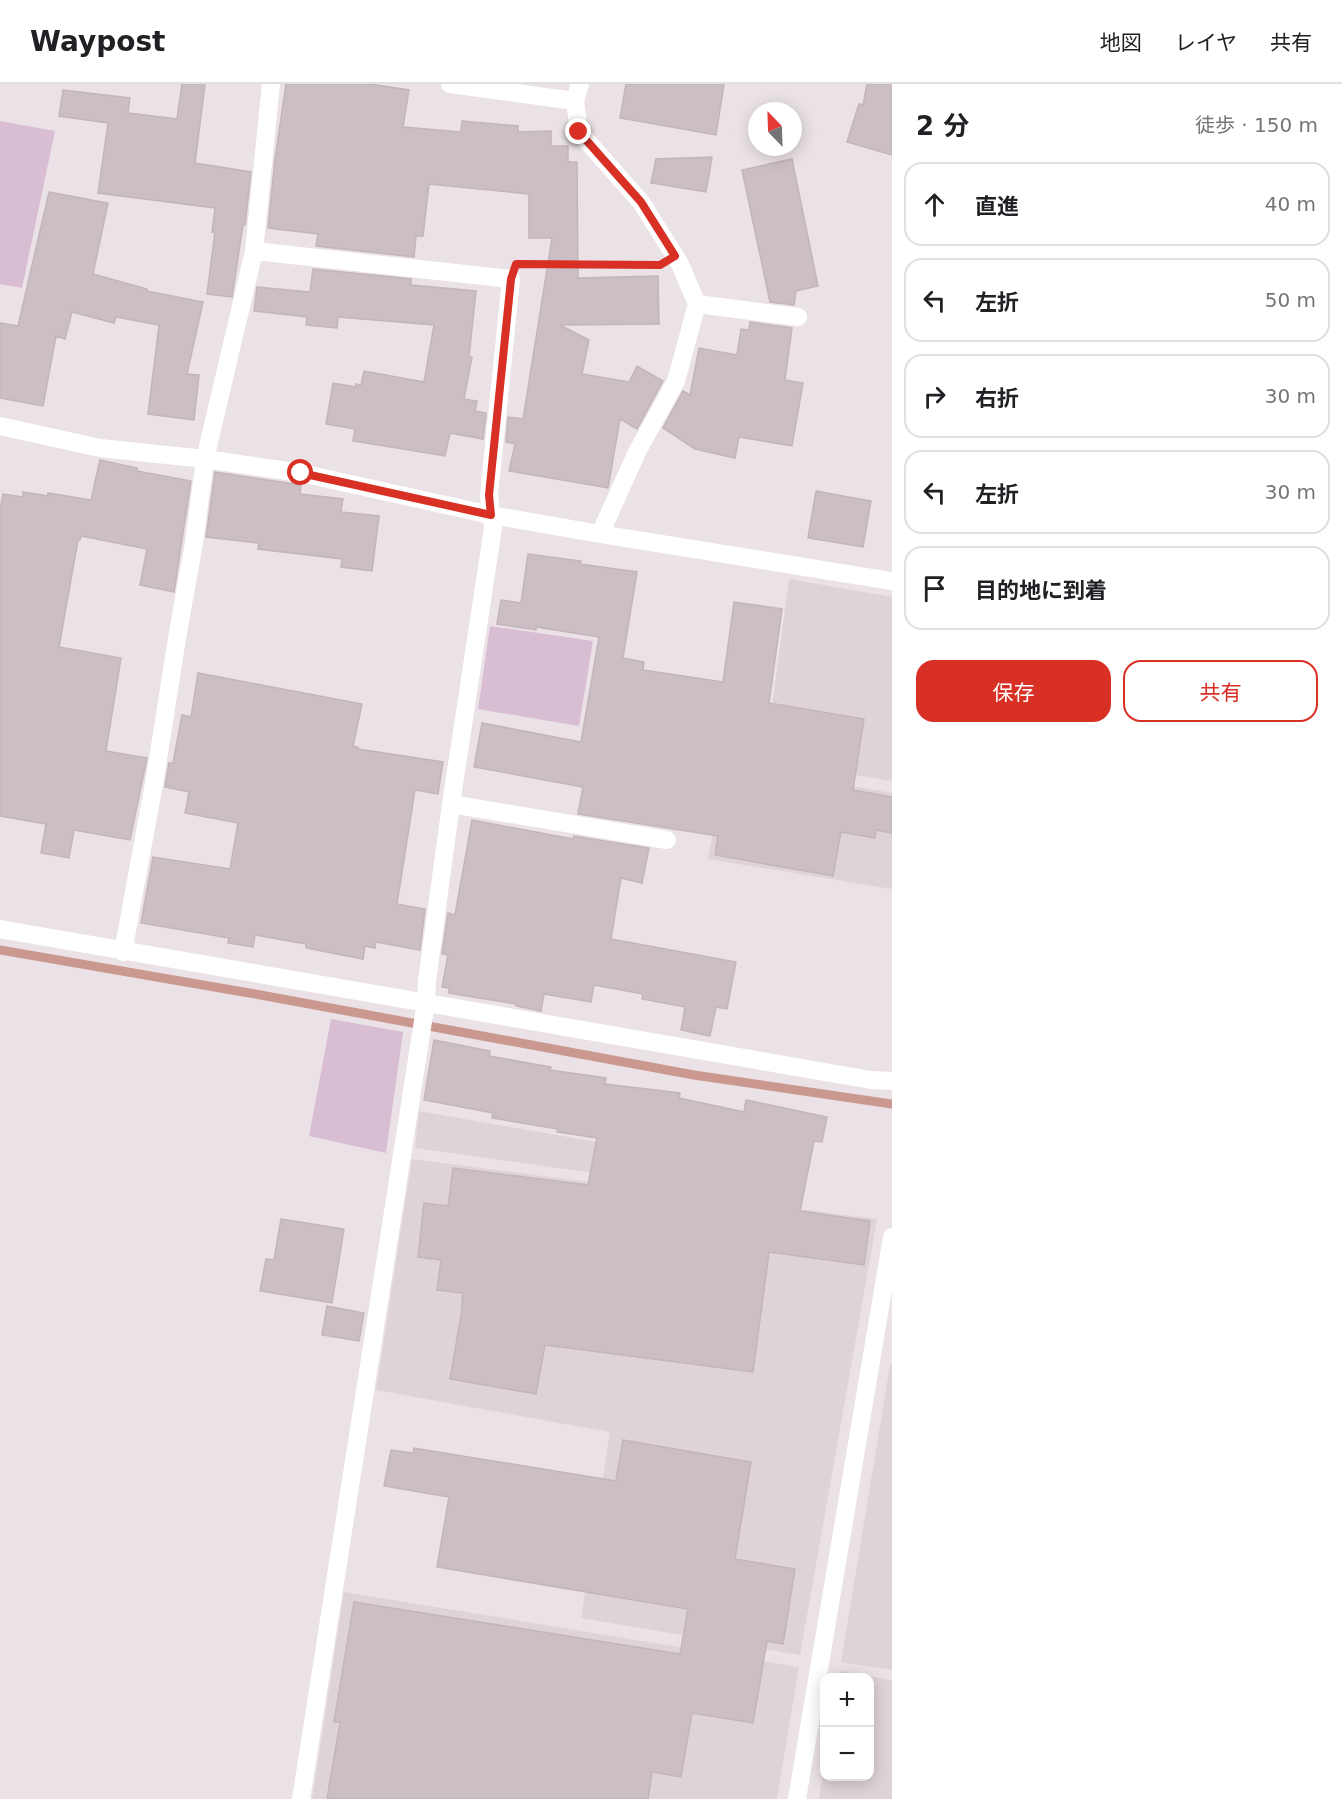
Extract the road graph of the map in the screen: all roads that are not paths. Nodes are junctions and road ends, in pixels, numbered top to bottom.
1 (271, 84) edge
2 (450, 84) edge
3 (577, 93) edge
4 (254, 251) junction
5 (697, 304) junction
6 (798, 317) dead end
7 (0, 426) edge
8 (205, 459) junction
9 (491, 515) junction
10 (600, 534) junction
11 (892, 581) edge
12 (451, 804) junction
13 (667, 840) dead end
14 (0, 929) edge
15 (123, 952) junction
16 (424, 1018) junction
17 (892, 1082) edge
18 (892, 1237) edge
19 (301, 1799) edge
20 (797, 1799) edge

1 - 4 street
2 - 3 street
3 - 5 street
4 - 8 street
4 - 9 street
5 - 6 street
5 - 10 street
7 - 8 street
8 - 9 street
8 - 15 street
9 - 10 street
9 - 12 street
10 - 11 street
12 - 13 street
12 - 16 street
14 - 15 street
15 - 16 street
16 - 17 street
16 - 19 street
18 - 20 street

